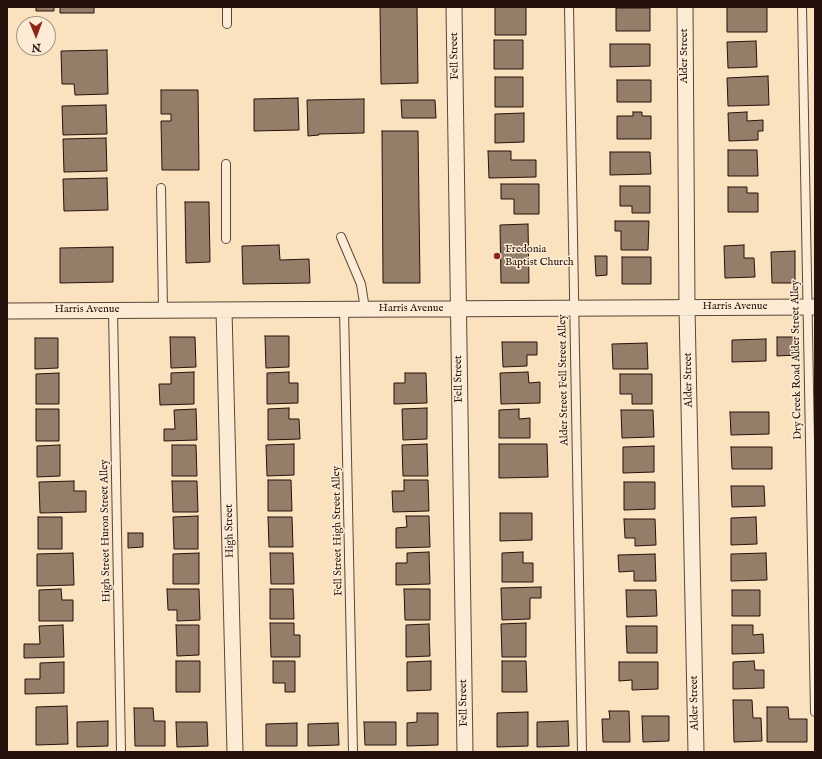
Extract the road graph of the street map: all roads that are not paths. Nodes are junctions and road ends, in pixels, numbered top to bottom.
1 (226, 7) edge
2 (454, 7) edge
3 (569, 7) edge
4 (685, 7) edge
5 (802, 7) edge
6 (227, 24) dead end
7 (226, 164) dead end
8 (162, 188) dead end
9 (341, 237) dead end
10 (226, 239) dead end
11 (811, 307) edge
12 (458, 308) junction
13 (574, 308) junction
14 (687, 308) junction
15 (344, 309) junction
16 (365, 309) junction
17 (113, 310) junction
18 (163, 310) junction
19 (224, 310) junction
20 (7, 311) edge
21 (815, 712) edge
22 (121, 752) edge
23 (235, 752) edge
24 (353, 752) edge
25 (465, 752) edge
26 (582, 752) edge
27 (696, 752) edge

1 - 6 lane
2 - 12 street, Fell Street
3 - 13 lane, Alder Street Fell Street Alley
4 - 14 street, Alder Street
5 - 11 lane, Dry Creek Road Alder Street Alley
7 - 10 lane
8 - 18 lane
9 - 16 lane
11 - 14 street, Harris Avenue
11 - 21 lane, Dry Creek Road Alder Street Alley
12 - 13 street, Harris Avenue
12 - 16 street, Harris Avenue
12 - 25 street, Fell Street
13 - 14 street, Harris Avenue
13 - 26 lane, Alder Street Fell Street Alley
14 - 27 street, Alder Street
15 - 16 street, Harris Avenue
15 - 19 street, Harris Avenue
15 - 24 lane, Fell Street High Street Alley
17 - 18 street, Harris Avenue
17 - 20 street, Harris Avenue
17 - 22 lane, High Street Huron Street Alley
18 - 19 street, Harris Avenue
19 - 23 street, High Street

